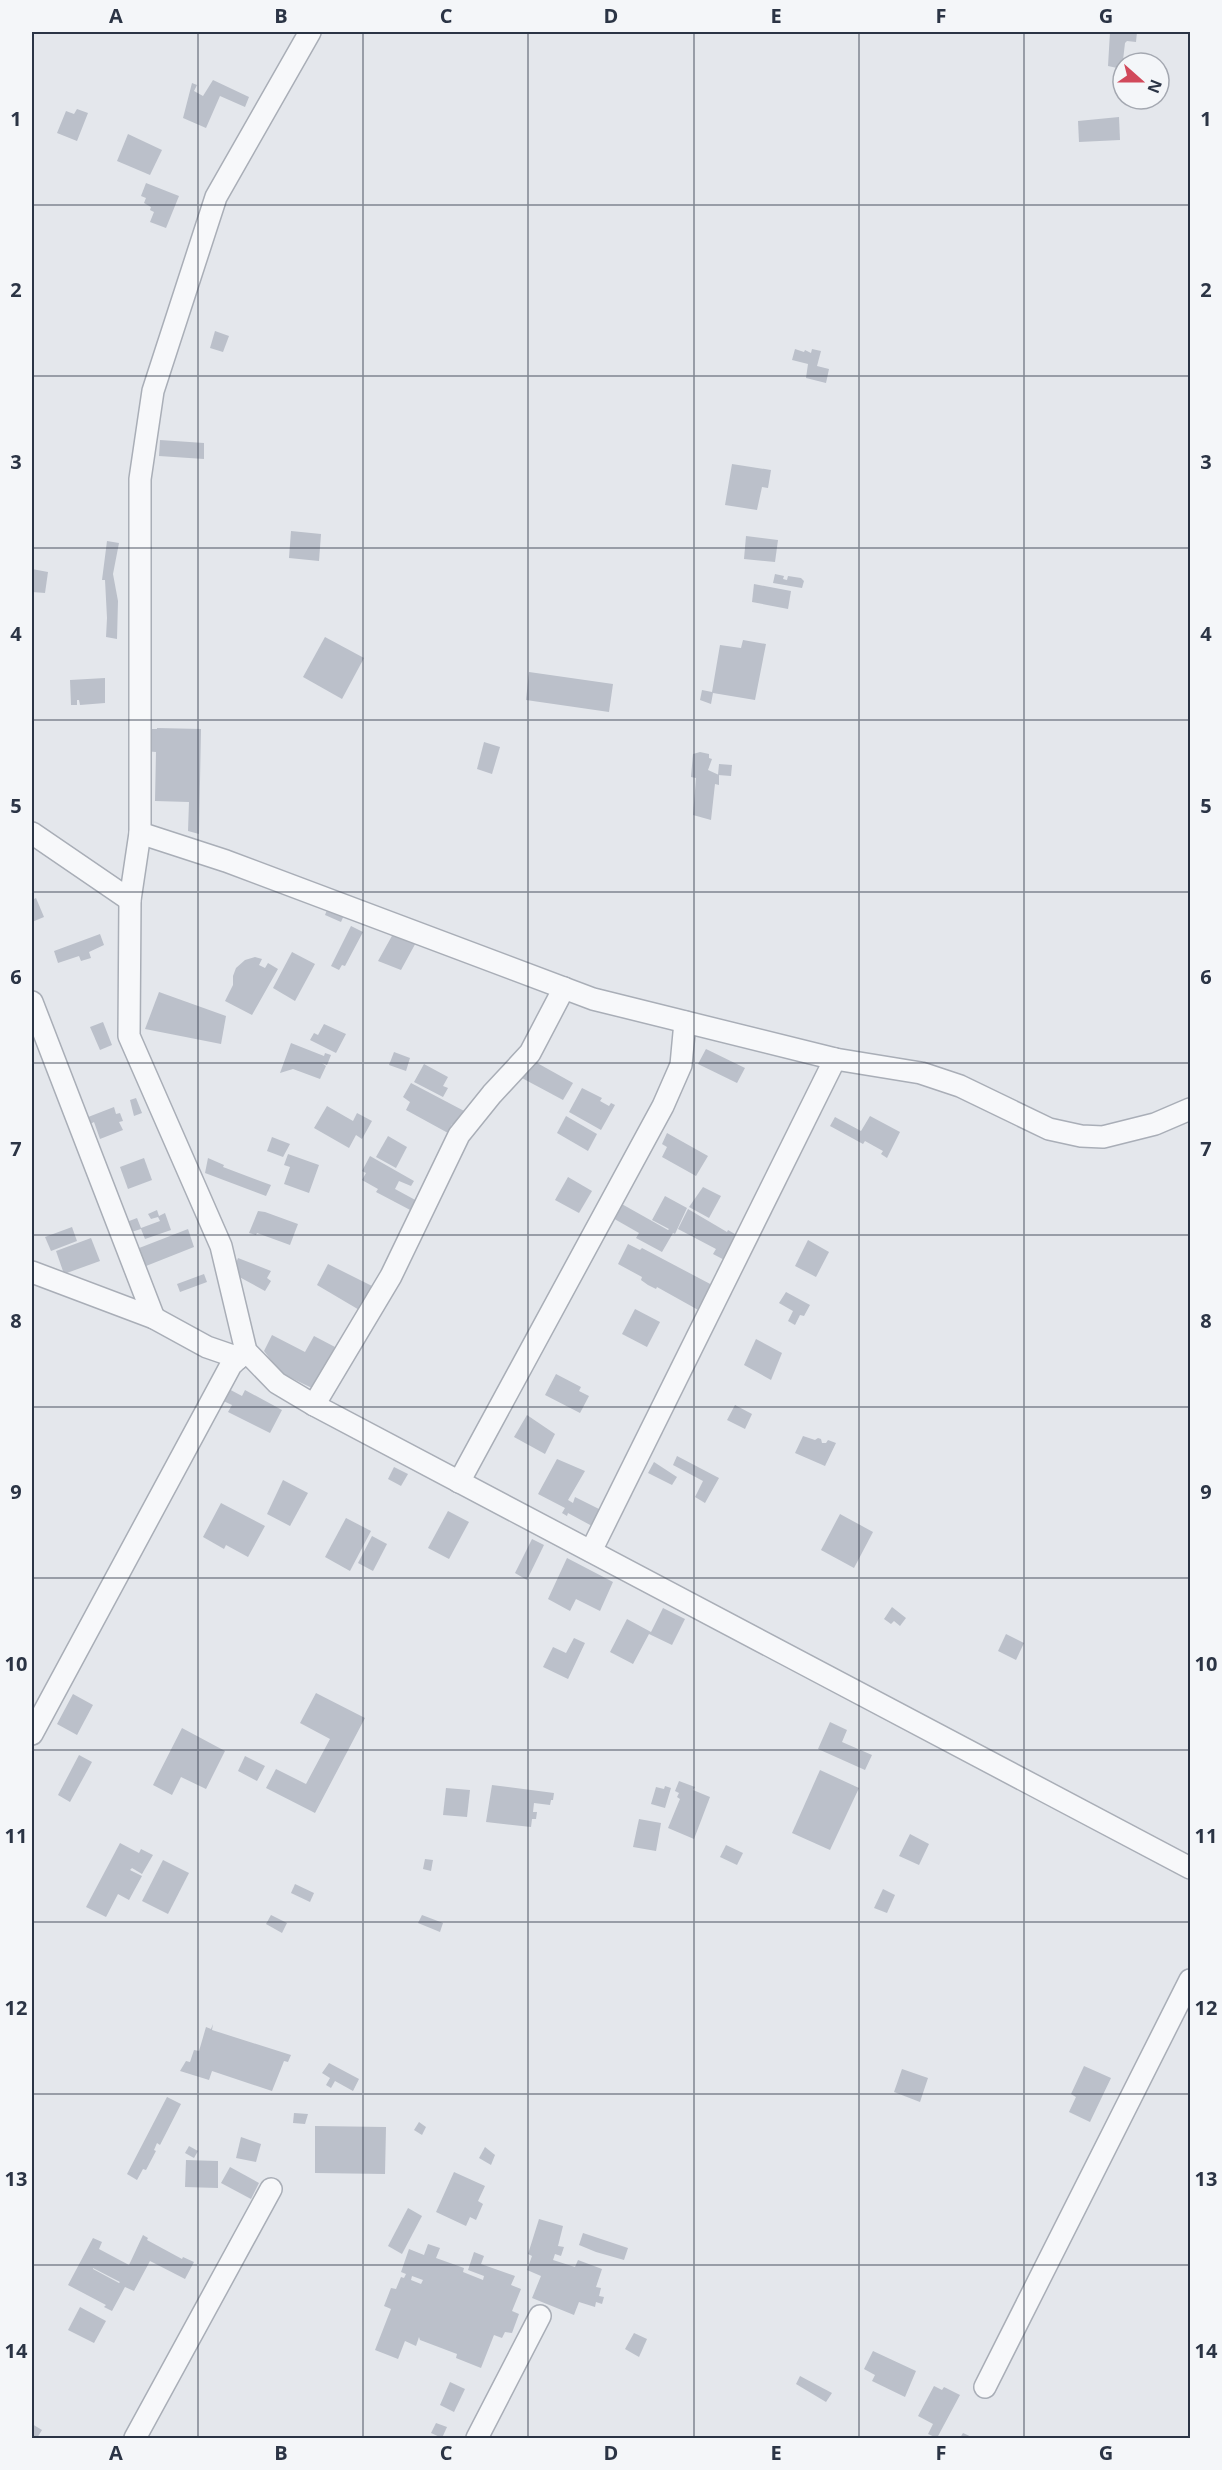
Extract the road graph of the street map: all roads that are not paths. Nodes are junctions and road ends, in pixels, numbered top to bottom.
1 (310, 32) edge
2 (32, 833) edge
3 (140, 833) junction
4 (130, 900) junction
5 (564, 988) junction
6 (32, 1002) edge
7 (685, 1022) junction
8 (835, 1059) junction
9 (1191, 1109) edge
10 (32, 1272) edge
11 (154, 1318) junction
12 (243, 1355) junction
13 (314, 1405) junction
14 (459, 1482) junction
15 (591, 1551) junction
16 (32, 1734) edge
17 (1191, 1868) edge
18 (1191, 1980) edge
19 (271, 2189) dead end
20 (540, 2316) dead end
21 (984, 2387) dead end
22 (135, 2439) edge
23 (477, 2439) edge

1 - 3 street
2 - 4 street
3 - 4 street
3 - 5 street
4 - 12 street
5 - 7 street
5 - 13 street
6 - 11 street
7 - 8 street
7 - 14 street
8 - 9 street
8 - 15 street
10 - 11 street
11 - 12 street
12 - 13 street
12 - 16 street
13 - 14 street
14 - 15 street
15 - 17 street
18 - 21 street
19 - 22 street
20 - 23 street

